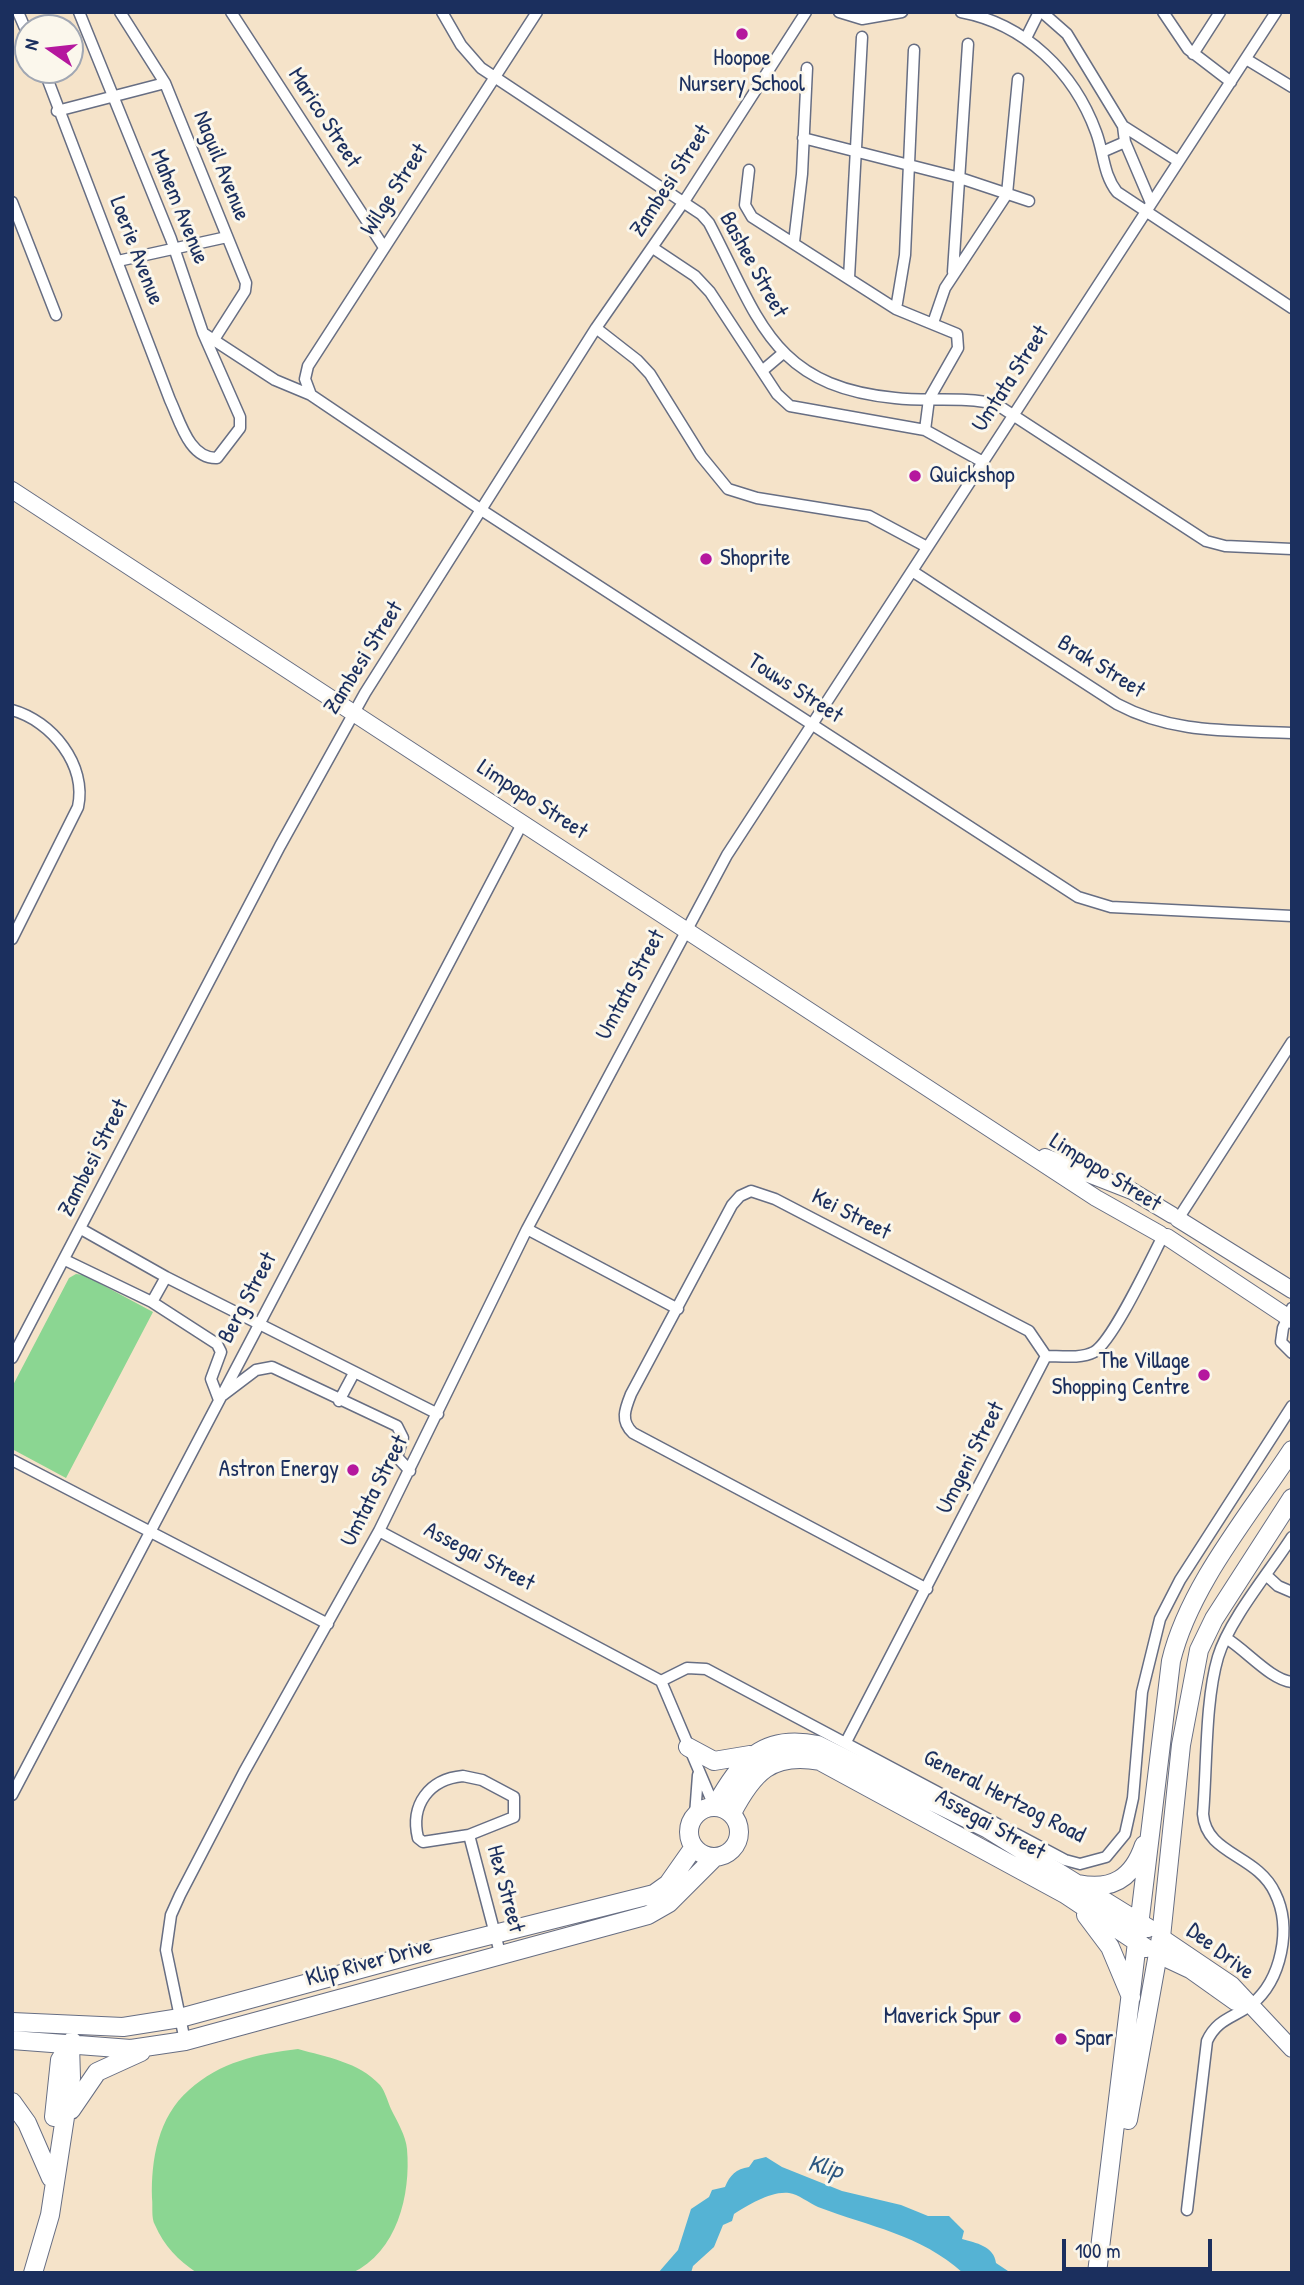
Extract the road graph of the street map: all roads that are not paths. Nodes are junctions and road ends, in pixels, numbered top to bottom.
1 (79, 12) edge
2 (120, 12) edge
3 (231, 12) edge
4 (442, 12) edge
5 (537, 12) edge
6 (806, 12) edge
7 (839, 12) edge
8 (902, 12) edge
9 (961, 12) edge
10 (1041, 12) edge
11 (1163, 12) edge
12 (1220, 12) edge
13 (1276, 12) edge
14 (892, 13) edge
15 (862, 37) dead end
16 (1026, 38) junction
17 (968, 44) dead end
18 (914, 50) dead end
19 (1193, 54) junction
20 (1246, 58) junction
21 (807, 68) dead end
22 (493, 76) junction
23 (1018, 79) dead end
24 (1231, 82) junction
25 (165, 83) junction
26 (48, 84) edge
27 (1292, 87) edge
28 (111, 96) junction
29 (57, 111) junction
30 (1123, 126) junction
31 (803, 138) junction
32 (1125, 142) junction
33 (855, 150) junction
34 (1102, 152) junction
35 (1178, 161) junction
36 (908, 164) junction
37 (749, 170) dead end
38 (960, 178) junction
39 (1007, 194) junction
40 (685, 200) junction
41 (1029, 201) dead end
42 (12, 202) edge
43 (1148, 208) junction
44 (227, 237) junction
45 (794, 242) junction
46 (383, 246) junction
47 (653, 248) junction
48 (175, 250) junction
49 (118, 261) junction
50 (953, 275) junction
51 (849, 278) junction
52 (1292, 308) edge
53 (896, 309) junction
54 (56, 315) dead end
55 (933, 323) junction
56 (596, 328) junction
57 (204, 333) junction
58 (215, 338) junction
59 (782, 354) junction
60 (762, 371) junction
61 (311, 395) junction
62 (929, 399) junction
63 (1014, 415) junction
64 (240, 417) joint
65 (925, 430) junction
66 (983, 463) junction
67 (12, 490) edge
68 (482, 511) junction
69 (927, 547) junction
70 (1292, 548) edge
71 (912, 571) junction
72 (12, 710) edge
73 (354, 713) junction
74 (811, 725) junction
75 (1292, 733) edge
76 (523, 821) junction
77 (1292, 916) edge
78 (685, 927) junction
79 (12, 939) edge
80 (1292, 1042) edge
81 (1026, 1151) junction
82 (1175, 1217) junction
83 (80, 1229) junction
84 (527, 1230) junction
85 (1164, 1235) junction
86 (65, 1260) junction
87 (166, 1278) junction
88 (1292, 1290) edge
89 (152, 1302) junction
90 (678, 1309) junction
91 (1290, 1315) edge
92 (258, 1324) junction
93 (15, 1345) edge
94 (1292, 1353) edge
95 (1046, 1356) junction
96 (12, 1358) edge
97 (354, 1373) junction
98 (220, 1398) junction
99 (340, 1401) junction
100 (1292, 1406) edge
101 (438, 1414) junction
102 (1292, 1450) edge
103 (12, 1460) edge
104 (410, 1471) junction
105 (1292, 1498) edge
106 (152, 1531) junction
107 (379, 1531) junction
108 (1292, 1537) edge
109 (1266, 1575) junction
110 (927, 1589) junction
111 (1292, 1591) edge
112 (328, 1624) junction
113 (1227, 1638) junction
114 (661, 1681) junction
115 (1292, 1682) edge
116 (846, 1742) junction
117 (688, 1747) junction
118 (753, 1754) junction
119 (696, 1765) junction
120 (12, 1795) edge
121 (714, 1806) junction
122 (732, 1813) junction
123 (695, 1815) junction
124 (1150, 1823) junction
125 (469, 1835) junction
126 (694, 1847) junction
127 (716, 1857) junction
128 (1075, 1892) junction
129 (1140, 1924) junction
130 (1161, 1937) junction
131 (1288, 1941) edge
132 (498, 1944) junction
133 (1138, 1944) junction
134 (1158, 1955) junction
135 (1132, 2000) junction
136 (1250, 2005) junction
137 (180, 2018) junction
138 (20, 2022) edge
139 (98, 2026) junction
140 (12, 2040) edge
141 (185, 2041) junction
142 (34, 2042) junction
143 (70, 2045) junction
144 (161, 2046) junction
145 (1292, 2049) edge
146 (57, 2074) junction
147 (12, 2102) edge
148 (62, 2128) junction
149 (51, 2178) junction
150 (1187, 2210) dead end
151 (50, 2215) junction
152 (1105, 2250) junction
153 (33, 2273) edge
154 (1097, 2273) edge
155 (1107, 2273) edge

1 - 28 street, Mahem Avenue
2 - 25 street, Naguil Avenue
3 - 46 street, Marico Street
4 - 22 street, Bashee Street
5 - 22 street, Wilge Street
6 - 40 street, Zambesi Street
7 - 14 street
8 - 14 street
9 - 16 street
10 - 16 street
10 - 30 street
11 - 19 street
12 - 19 street
13 - 20 street, Umtata Street
15 - 33 street
16 - 34 street
17 - 38 street
18 - 36 street
19 - 24 street
20 - 24 street, Umtata Street
20 - 27 street
21 - 31 street
22 - 40 street, Bashee Street
22 - 46 street, Wilge Street
23 - 39 street
24 - 35 street, Umtata Street
25 - 28 street
25 - 44 street, Naguil Avenue
26 - 29 street, Loerie Avenue
28 - 29 street
28 - 48 street, Mahem Avenue
29 - 49 street, Loerie Avenue
30 - 32 street
30 - 35 street
31 - 33 street
31 - 45 street
32 - 34 street
32 - 43 street
33 - 36 street
33 - 51 street
34 - 43 street
35 - 43 street, Umtata Street
36 - 38 street
36 - 53 street
37 - 45 street
38 - 39 street
38 - 50 street
39 - 41 street
39 - 50 street
40 - 47 street, Zambesi Street
40 - 59 street, Bashee Street
42 - 54 street
43 - 52 street
43 - 63 street, Umtata Street
44 - 48 street
44 - 58 street, Naguil Avenue
45 - 51 street
46 - 61 street, Wilge Street
47 - 56 street, Zambesi Street
47 - 60 street, Bashee Street
48 - 49 street
48 - 57 street, Mahem Avenue
49 - 64 street, Loerie Avenue
50 - 55 street
51 - 53 street
53 - 55 street
55 - 62 street
56 - 68 street, Zambesi Street
56 - 69 street
57 - 58 street, Touws Street
57 - 64 street, Mahem Avenue
58 - 61 street, Touws Street
59 - 60 street
59 - 62 street, Bashee Street
60 - 65 street, Bashee Street
61 - 68 street, Touws Street
62 - 63 street, Bashee Street
62 - 65 street
63 - 66 street, Umtata Street
63 - 70 street, Bashee Street
65 - 66 street, Bashee Street
66 - 69 street, Umtata Street
67 - 73 street, Limpopo Street
68 - 73 street, Zambesi Street
68 - 74 street, Touws Street
69 - 71 street, Umtata Street
71 - 74 street, Umtata Street
71 - 75 street, Brak Street
72 - 79 street
73 - 76 street, Limpopo Street
73 - 83 street, Zambesi Street
74 - 77 street, Touws Street
74 - 78 street, Umtata Street
76 - 78 street, Limpopo Street
76 - 92 street, Berg Street
78 - 81 street, Limpopo Street
78 - 84 street, Umtata Street
80 - 82 street
81 - 82 street, Limpopo Street
81 - 85 street, Limpopo Street
82 - 85 street
82 - 88 street, Limpopo Street
83 - 86 street, Zambesi Street
83 - 87 street
84 - 90 street
84 - 101 street, Umtata Street
85 - 91 street, Limpopo Street
85 - 95 street
86 - 89 street
86 - 93 street, Zambesi Street
87 - 89 street
87 - 92 street
89 - 98 street
90 - 95 street, Kei Street
90 - 110 street, Kei Street
91 - 94 street
92 - 97 street
92 - 98 street, Berg Street
93 - 96 street, Zambesi Street
95 - 110 street, Umgeni Street
97 - 99 street
97 - 101 street
98 - 99 street
98 - 106 street, Berg Street
99 - 104 street
100 - 116 street, General Hertzog Road
101 - 104 street, Umtata Street
102 - 124 main road
103 - 106 street
104 - 107 street, Umtata Street
105 - 130 main road
106 - 112 street
106 - 120 street, Berg Street
107 - 112 street, Umtata Street
107 - 114 street, Assegai Street
108 - 109 street
109 - 111 street
109 - 113 street
110 - 116 street, Umgeni Street
112 - 137 street, Umtata Street
113 - 115 street
113 - 131 street
114 - 116 street, General Hertzog Road
114 - 117 street
117 - 118 main road, Assegai Street
117 - 119 street
118 - 121 main road
118 - 128 main road, Assegai Street
119 - 121 street
119 - 123 street
121 - 122 main road
121 - 123 main road
122 - 127 main road, Klip River Drive
122 - 128 main road, Assegai Street
123 - 126 main road
124 - 128 main road
124 - 129 main road
125 - 125 street, Hex Street
125 - 132 street, Hex Street
126 - 127 main road
126 - 132 main road, Klip River Drive
127 - 132 main road, Klip River Drive
128 - 129 main road, Assegai Street
128 - 133 main road, Assegai Street
128 - 135 main road
129 - 130 main road, Assegai Street
129 - 133 main road
130 - 134 main road
130 - 136 street, Dee Drive
131 - 136 street
132 - 137 main road, Klip River Drive
132 - 141 main road, Klip River Drive
133 - 134 main road, Assegai Street
133 - 135 main road
134 - 136 street, Dee Drive
134 - 152 main road
135 - 152 main road
136 - 145 street, Dee Drive
136 - 150 street
137 - 139 main road, Klip River Drive
137 - 141 street, Umtata Street
138 - 139 main road, Klip River Drive
138 - 143 main road
139 - 143 main road
140 - 142 main road, Klip River Drive
141 - 144 main road, Klip River Drive
142 - 143 main road, Klip River Drive
142 - 146 main road
143 - 144 main road, Klip River Drive
143 - 146 main road
143 - 148 main road
144 - 148 main road
146 - 149 main road
147 - 149 main road
148 - 151 main road
149 - 151 main road
151 - 153 main road
152 - 154 main road
152 - 155 main road

